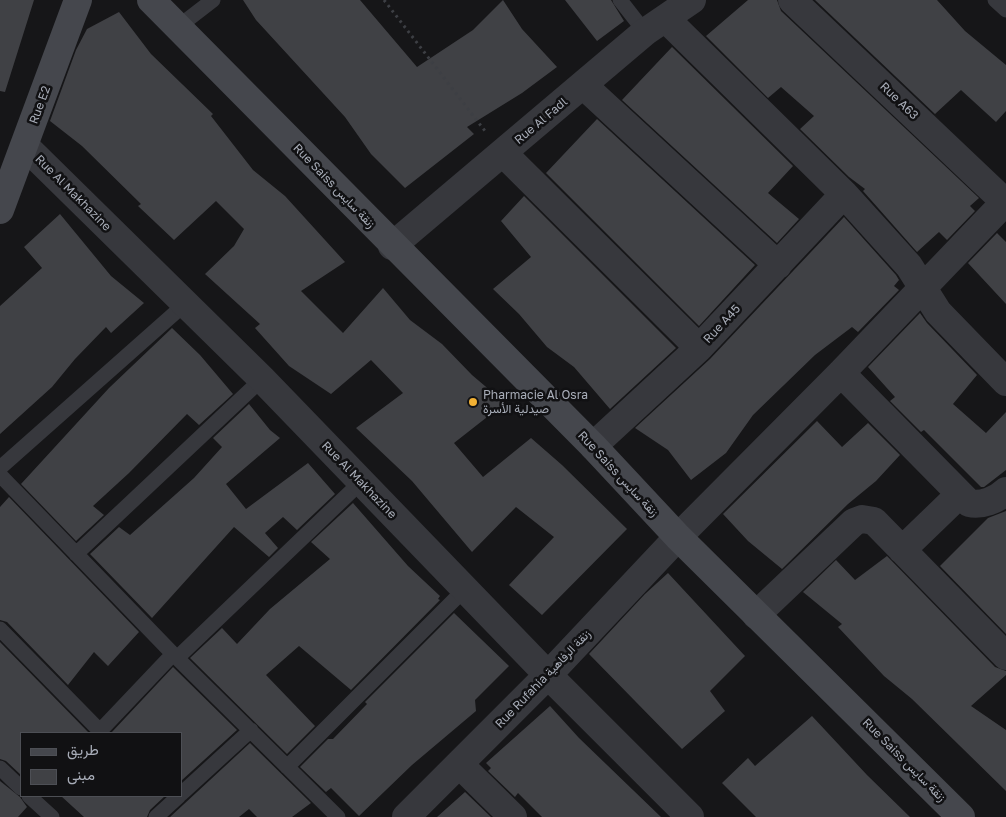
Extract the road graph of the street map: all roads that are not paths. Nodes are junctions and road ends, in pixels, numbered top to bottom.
1 (78, 0) edge
2 (151, 0) edge
3 (213, 0) edge
4 (620, 0) edge
5 (692, 0) edge
6 (792, 0) edge
7 (995, 0) edge
8 (1006, 10) edge
9 (655, 25) junction
10 (178, 26) junction
11 (583, 85) junction
12 (25, 146) junction
13 (503, 153) junction
14 (844, 194) junction
15 (1006, 202) edge
16 (0, 210) edge
17 (392, 246) junction
18 (778, 265) junction
19 (922, 286) junction
20 (185, 304) junction
21 (699, 348) junction
22 (840, 373) junction
23 (262, 379) junction
24 (1006, 382) edge
25 (593, 446) junction
26 (0, 468) edge
27 (0, 475) edge
28 (361, 482) junction
29 (959, 495) junction
30 (1004, 496) edge
31 (678, 537) junction
32 (902, 550) junction
33 (76, 554) junction
34 (464, 589) junction
35 (756, 615) junction
36 (0, 629) edge
37 (175, 656) junction
38 (1006, 656) edge
39 (548, 676) junction
40 (250, 730) junction
41 (99, 732) edge
42 (460, 765) junction
43 (287, 767) junction
44 (0, 768) edge
45 (20, 787) edge
46 (182, 793) edge
47 (178, 797) edge
48 (332, 815) edge
49 (156, 817) edge
50 (406, 817) edge
51 (512, 817) edge
52 (690, 817) edge
53 (961, 817) edge

1 - 12 street, Rue E2
2 - 10 street, Rue Saiss زنقة سايس
3 - 10 lane
4 - 9 lane
5 - 9 street, Rue Al Fadl
6 - 15 street, Rue A63
7 - 8 lane
9 - 11 street, Rue Al Fadl
9 - 14 street
10 - 17 street, Rue Saiss زنقة سايس
11 - 13 street, Rue Al Fadl
11 - 18 street
12 - 16 street, Rue E2
12 - 20 street, Rue Al Makhazine
13 - 17 street, Rue Al Fadl
13 - 21 street
14 - 18 street, Rue A45
14 - 19 street
15 - 19 street, Rue Rufahia زنقة الرفاهية
17 - 25 street, Rue Saiss زنقة سايس
18 - 21 street, Rue A45
19 - 22 street, Rue Rufahia زنقة الرفاهية
19 - 24 street
20 - 23 street, Rue Al Makhazine
20 - 26 lane
21 - 25 street, Rue A45
22 - 29 street
22 - 31 street, Rue Rufahia زنقة الرفاهية
23 - 28 street, Rue Al Makhazine
23 - 33 lane
25 - 31 street, Rue Saiss زنقة سايس
27 - 33 lane
28 - 34 street, Rue Al Makhazine
28 - 37 lane
29 - 30 street
29 - 32 street
31 - 35 street, Rue Saiss زنقة سايس
31 - 39 street, Rue Rufahia زنقة الرفاهية
32 - 35 street
32 - 38 street
33 - 37 lane
34 - 39 street, Rue Al Makhazine
34 - 43 lane
35 - 53 street, Rue Saiss زنقة سايس
36 - 41 lane
37 - 40 lane
37 - 41 lane
39 - 42 street, Rue Rufahia زنقة الرفاهية
39 - 52 street, Rue Al Makhazine
40 - 43 lane
40 - 46 lane
42 - 50 street, Rue Rufahia زنقة الرفاهية
42 - 51 street
43 - 48 lane
44 - 45 lane
47 - 49 lane

